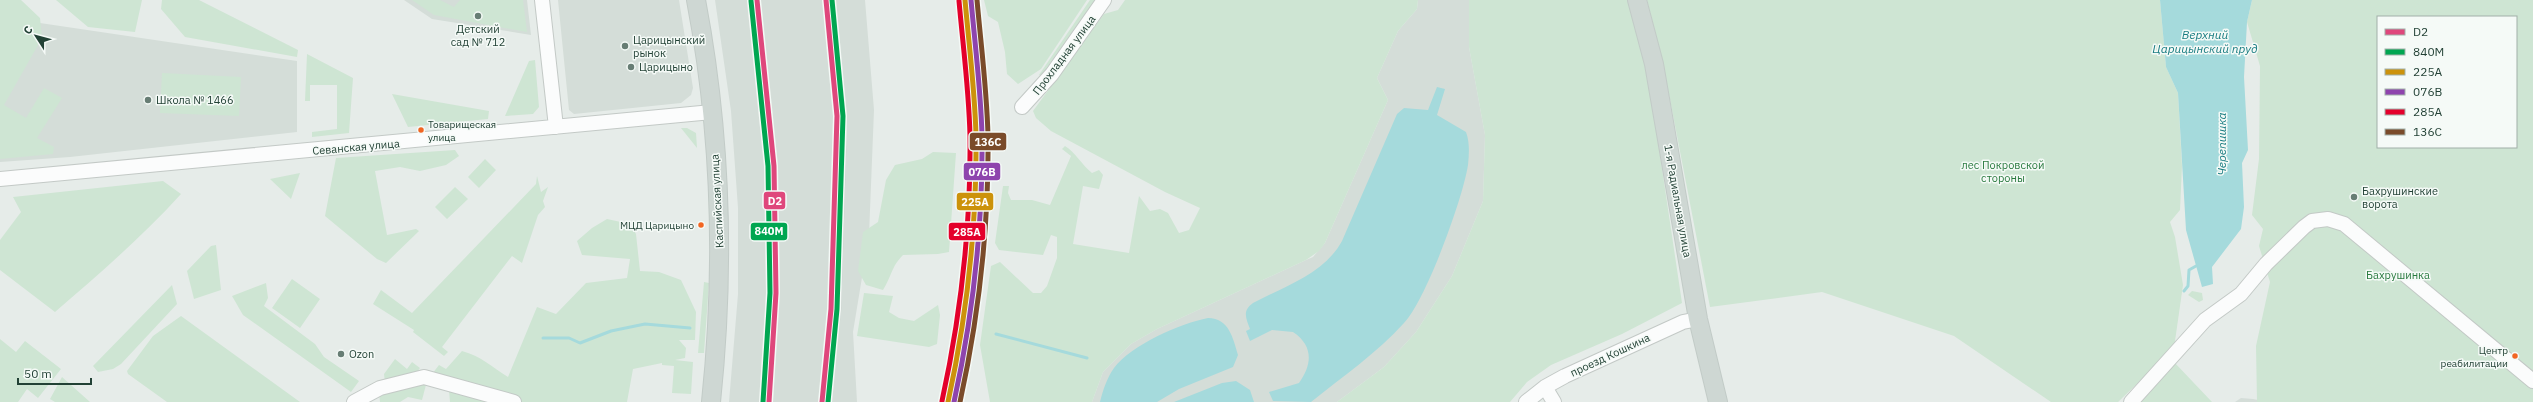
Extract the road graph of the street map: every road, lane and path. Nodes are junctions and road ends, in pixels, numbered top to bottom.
1 (542, 0) edge
2 (696, 0) edge
3 (1104, 0) edge
4 (1637, 0) edge
5 (1022, 108) dead end
6 (712, 112) junction
7 (556, 127) junction
8 (0, 179) edge
9 (1698, 318) junction
10 (2533, 381) edge
11 (1545, 387) junction
12 (354, 402) edge
13 (514, 402) edge
14 (711, 402) edge
15 (1526, 402) edge
16 (1554, 402) edge
17 (1718, 402) edge
18 (2131, 402) edge

1 - 7 street
2 - 6 main road, Каспийская улица
3 - 5 street, Прохладная улица
4 - 9 main road, 1-я Радиальная улица
6 - 7 street, Севанская улица
6 - 14 main road, Каспийская улица
7 - 8 street, Севанская улица
9 - 11 street, проезд Кошкина
9 - 17 main road, 1-я Радиальная улица
10 - 18 street
11 - 15 street, проезд Кошкина
11 - 16 street
12 - 13 street

